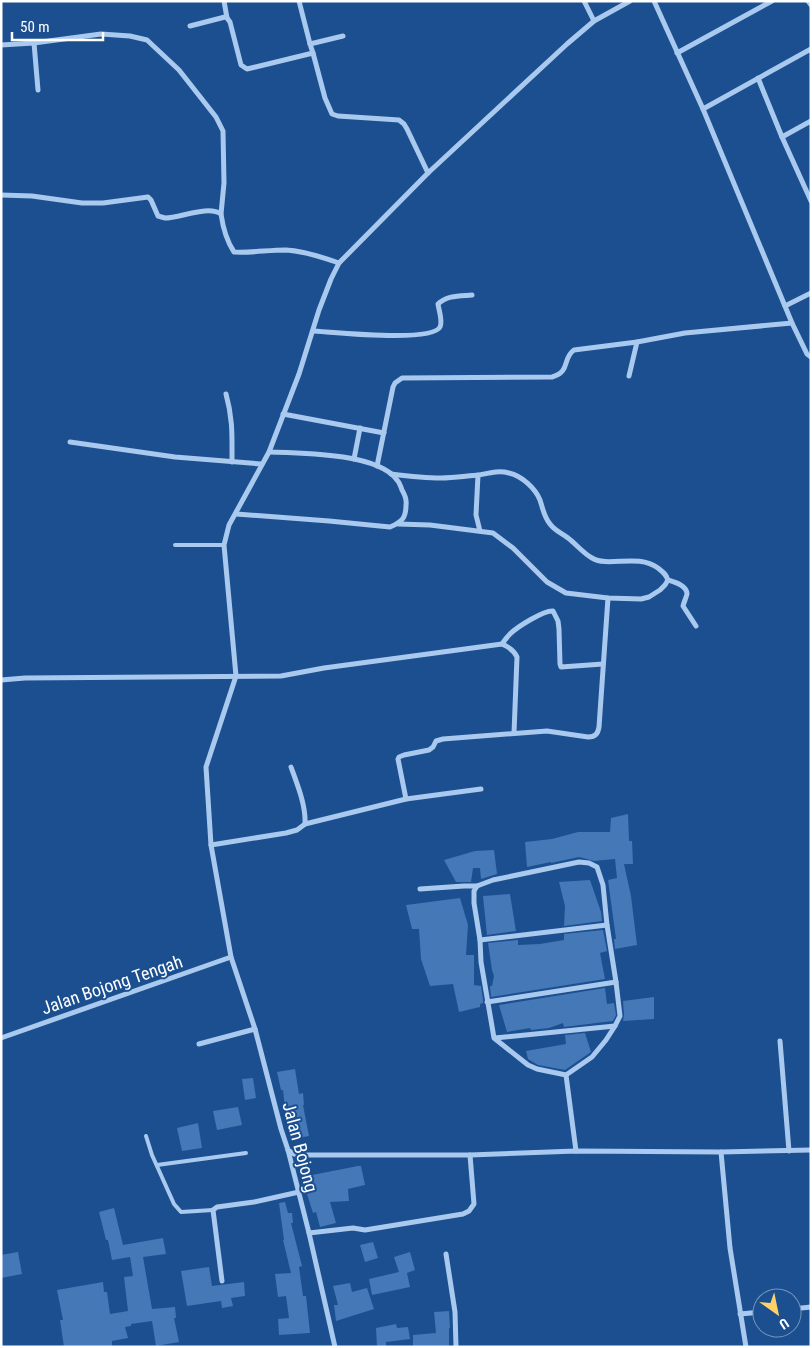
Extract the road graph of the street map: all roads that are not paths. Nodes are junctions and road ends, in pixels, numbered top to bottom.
1 (224, 1) edge
2 (299, 1) edge
3 (584, 1) edge
4 (630, 1) edge
5 (654, 1) edge
6 (772, 1) edge
7 (808, 1) edge
8 (811, 5) edge
9 (227, 18) junction
10 (594, 21) junction
11 (190, 26) dead end
12 (343, 36) dead end
13 (34, 43) junction
14 (310, 44) junction
15 (1, 45) edge
16 (811, 49) edge
17 (313, 53) junction
18 (677, 53) junction
19 (758, 78) junction
20 (38, 90) dead end
21 (703, 108) junction
22 (811, 121) edge
23 (782, 137) junction
24 (428, 173) junction
25 (1, 195) edge
26 (810, 198) edge
27 (221, 214) junction
28 (339, 263) junction
29 (811, 293) edge
30 (472, 295) dead end
31 (785, 306) junction
32 (792, 323) junction
33 (313, 331) junction
34 (638, 342) junction
35 (811, 357) edge
36 (630, 376) dead end
37 (226, 394) dead end
38 (284, 414) junction
39 (360, 428) junction
40 (384, 433) junction
41 (70, 442) dead end
42 (269, 452) junction
43 (354, 458) junction
44 (232, 462) junction
45 (262, 464) junction
46 (377, 466) junction
47 (391, 474) junction
48 (478, 475) junction
49 (236, 514) junction
50 (398, 524) junction
51 (480, 531) junction
52 (175, 545) dead end
53 (224, 545) junction
54 (668, 580) junction
55 (608, 598) junction
56 (696, 626) dead end
57 (502, 644) junction
58 (604, 664) junction
59 (236, 676) junction
60 (1, 680) edge
61 (514, 733) junction
62 (291, 767) dead end
63 (481, 789) dead end
64 (406, 799) junction
65 (305, 824) junction
66 (211, 845) junction
67 (477, 886) junction
68 (420, 889) dead end
69 (607, 925) junction
70 (480, 940) junction
71 (231, 957) junction
72 (616, 982) junction
73 (487, 1002) junction
74 (615, 1026) junction
75 (255, 1028) junction
76 (1, 1038) edge
77 (494, 1038) junction
78 (780, 1041) dead end
79 (199, 1044) dead end
80 (566, 1075) junction
81 (146, 1136) dead end
82 (288, 1150) junction
83 (811, 1150) edge
84 (576, 1151) junction
85 (789, 1151) junction
86 (721, 1152) junction
87 (246, 1153) dead end
88 (470, 1154) junction
89 (156, 1165) junction
90 (299, 1192) junction
91 (213, 1210) junction
92 (309, 1233) junction
93 (446, 1254) dead end
94 (222, 1281) dead end
95 (752, 1313) edge
96 (740, 1314) junction
97 (335, 1347) edge
98 (456, 1347) edge
99 (746, 1347) edge

1 - 9 street
2 - 14 street
3 - 10 street
4 - 10 street
5 - 18 street
6 - 18 street
7 - 8 street
9 - 11 street
9 - 17 street
10 - 24 street
12 - 14 street
13 - 15 street
13 - 20 street
13 - 27 street
14 - 17 street
16 - 19 street
17 - 24 street
18 - 21 street
19 - 21 street
19 - 23 street
21 - 31 street
22 - 23 street
23 - 26 street
24 - 28 street
25 - 27 street
27 - 28 street
28 - 33 street
29 - 31 street
30 - 33 street
31 - 32 street
32 - 34 street
32 - 35 street
33 - 38 street
34 - 36 street
34 - 40 street
37 - 44 street
38 - 39 street
38 - 42 street
39 - 40 street
39 - 43 street
40 - 46 street
41 - 44 street
42 - 43 street
42 - 45 street
43 - 46 street
44 - 45 street
45 - 49 street
46 - 47 street
47 - 48 street
47 - 50 street
48 - 51 street
48 - 54 street
49 - 50 street
49 - 53 street
50 - 51 street
51 - 55 street
52 - 53 lane
53 - 59 street
54 - 55 street
54 - 56 street
55 - 58 street
57 - 58 street
57 - 59 street
57 - 61 street
58 - 61 street
59 - 60 street
59 - 66 street, Jalan Bojong
61 - 64 street
62 - 65 street
63 - 64 street
64 - 65 street
65 - 66 street
66 - 71 street, Jalan Bojong
67 - 68 street
67 - 69 street
67 - 70 street
69 - 70 street
69 - 72 street
70 - 73 street
71 - 75 street, Jalan Bojong
71 - 76 street, Jalan Bojong Tengah
72 - 73 street
72 - 74 street
73 - 77 street
74 - 77 street
74 - 80 street
75 - 79 street
75 - 82 street, Jalan Bojong
77 - 80 street
78 - 85 street
80 - 84 street
81 - 89 lane
82 - 88 street
82 - 90 street, Jalan Bojong
83 - 85 street
84 - 86 street
84 - 88 street
85 - 86 street
86 - 96 street
87 - 89 lane
88 - 92 street
89 - 91 lane
90 - 91 street
90 - 92 street, Jalan Bojong
91 - 94 street
92 - 97 street, Jalan Bojong
93 - 98 street
95 - 96 street
96 - 99 street

